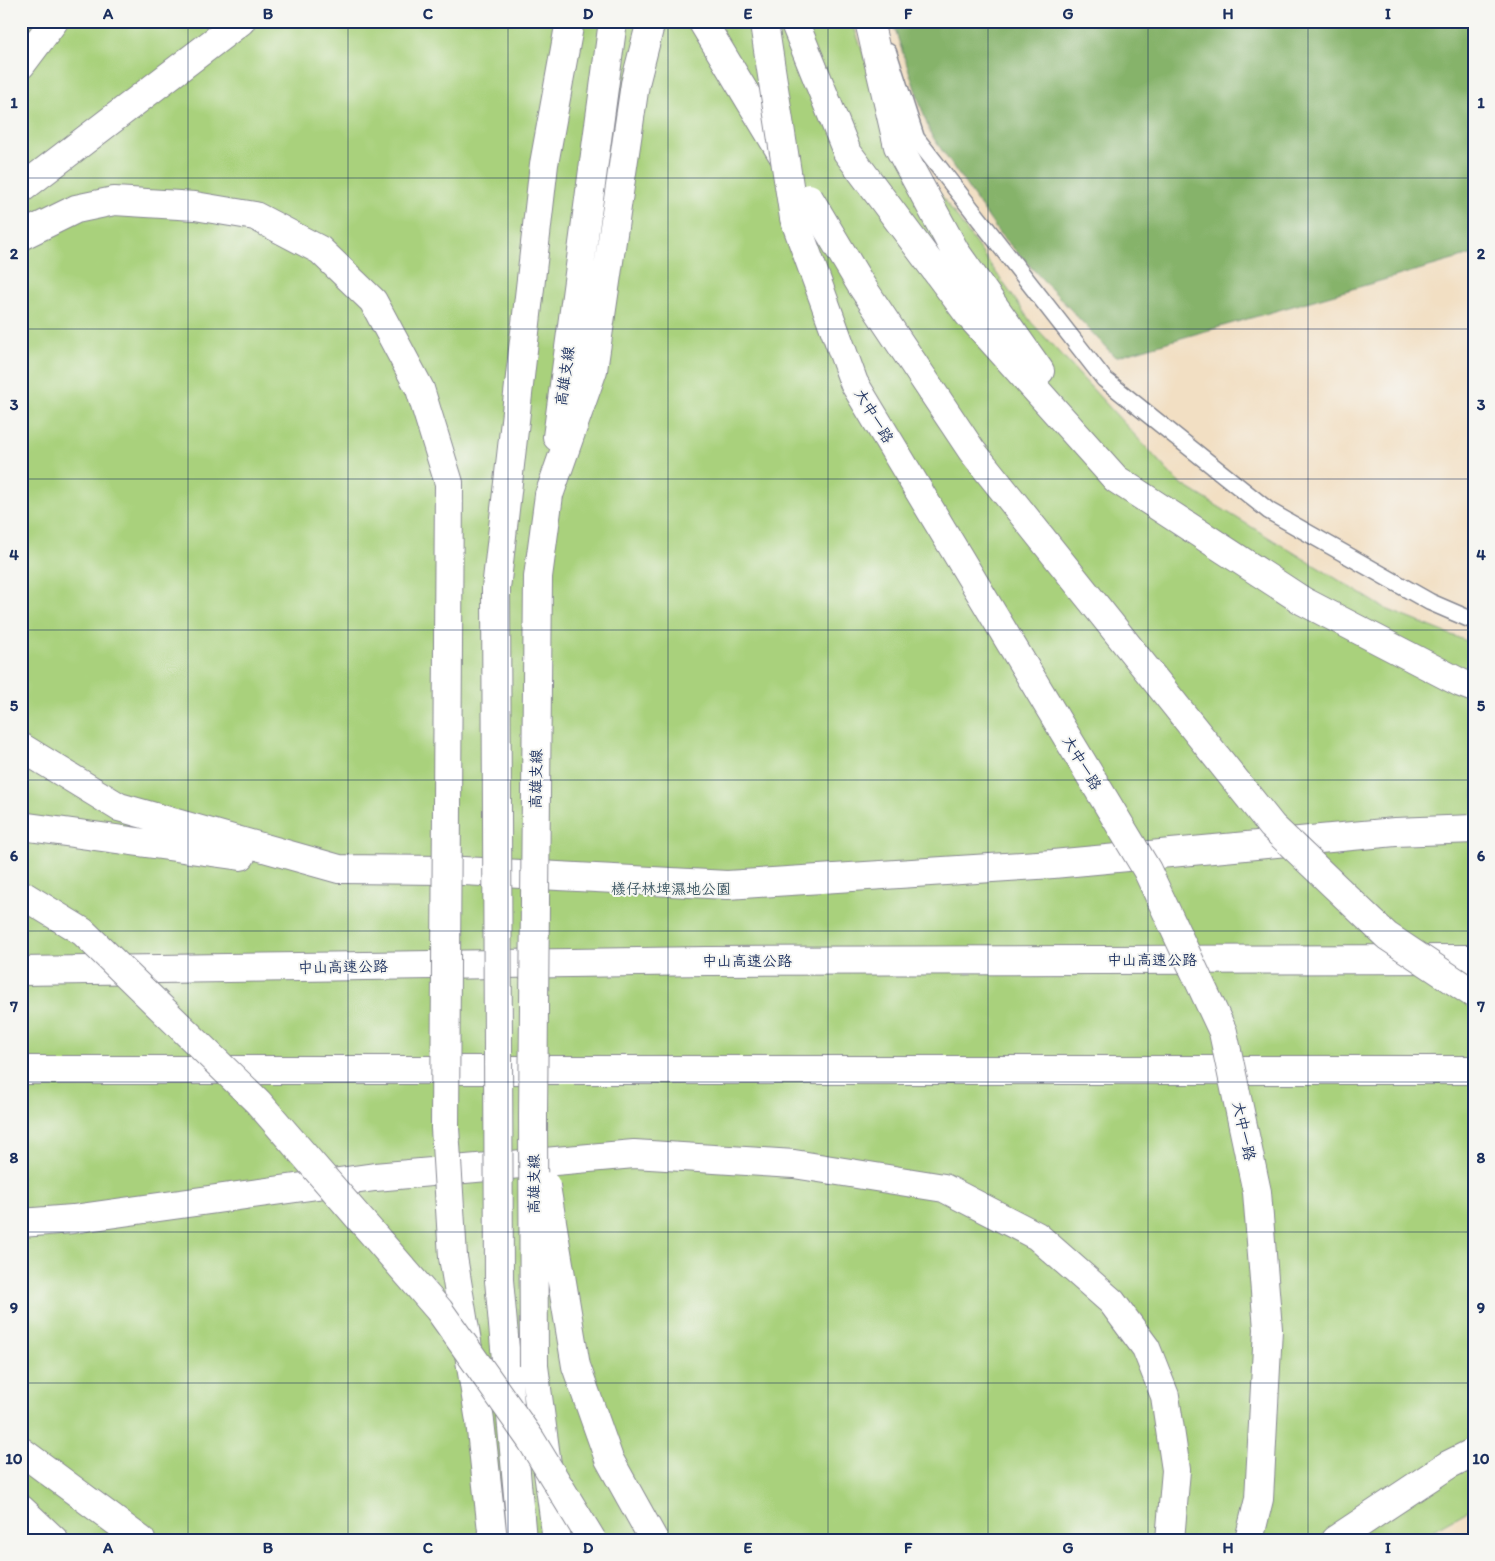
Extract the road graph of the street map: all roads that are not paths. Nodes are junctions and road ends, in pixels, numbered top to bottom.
1 (54, 21) edge
2 (241, 21) edge
3 (570, 21) edge
4 (613, 21) edge
5 (651, 21) edge
6 (702, 21) edge
7 (766, 21) edge
8 (794, 21) edge
9 (870, 21) edge
10 (879, 21) edge
11 (21, 65) edge
12 (21, 189) edge
13 (21, 236) edge
14 (1116, 479) junction
15 (549, 495) junction
16 (1474, 621) edge
17 (1474, 688) edge
18 (21, 747) edge
19 (21, 826) edge
20 (1474, 829) edge
21 (339, 869) junction
22 (21, 894) edge
23 (1474, 959) edge
24 (21, 971) edge
25 (1474, 994) edge
26 (21, 1070) edge
27 (1474, 1070) edge
28 (534, 1116) junction
29 (21, 1223) edge
30 (21, 1451) edge
31 (1474, 1452) edge
32 (21, 1509) edge
33 (54, 1540) edge
34 (141, 1540) edge
35 (494, 1540) edge
36 (522, 1540) edge
37 (556, 1540) edge
38 (592, 1540) edge
39 (654, 1540) edge
40 (1170, 1540) edge
41 (1249, 1540) edge
42 (1335, 1540) edge

1 - 11 main road
2 - 12 main road
3 - 36 main road, bridge
4 - 15 main road, 高雄支線
5 - 15 main road
6 - 25 main road, bridge
7 - 41 main road, 大中一路, bridge
8 - 14 main road
9 - 14 main road
10 - 16 lane
13 - 35 main road, bridge
14 - 17 main road
15 - 28 main road, 高雄支線, bridge
18 - 21 main road
19 - 21 main road
20 - 21 main road
22 - 38 main road, bridge
23 - 24 main road, 中山高速公路
26 - 27 main road
28 - 37 main road, 高雄支線, bridge
28 - 39 main road, bridge
29 - 40 main road
30 - 34 main road
31 - 42 main road
32 - 33 main road

